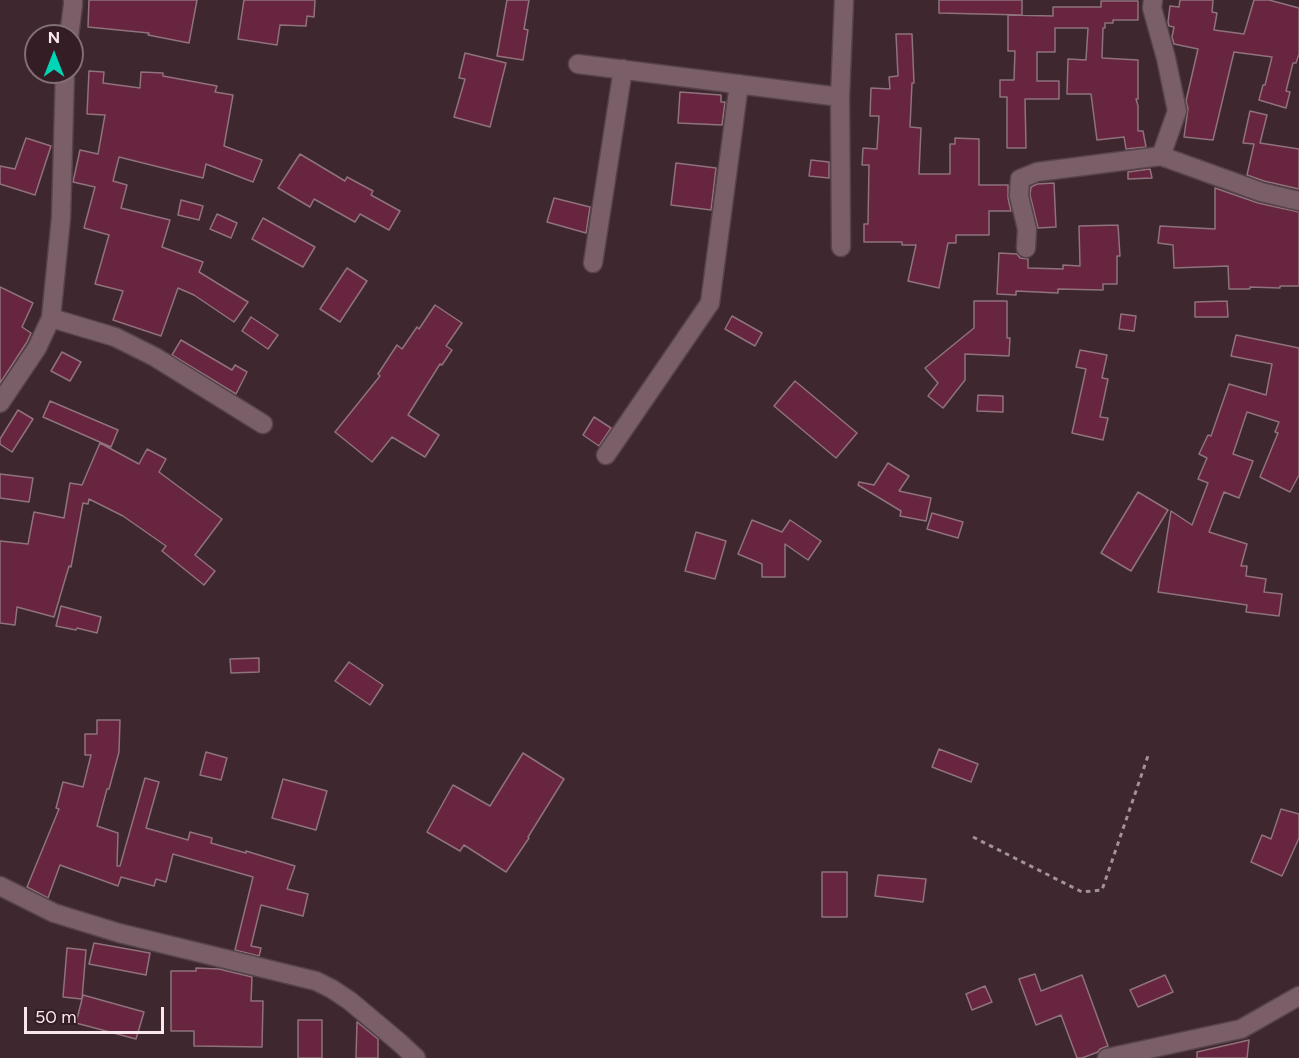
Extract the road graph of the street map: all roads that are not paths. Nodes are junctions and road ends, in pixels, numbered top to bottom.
1 (73, 0) edge
2 (844, 0) edge
3 (1153, 0) edge
4 (71, 24) edge
5 (578, 64) dead end
6 (623, 69) junction
7 (65, 84) edge
8 (739, 84) junction
9 (840, 97) junction
10 (1161, 156) junction
11 (1299, 201) edge
12 (841, 247) dead end
13 (1026, 248) dead end
14 (593, 263) dead end
15 (51, 318) junction
16 (0, 403) edge
17 (263, 424) dead end
18 (606, 455) dead end
19 (0, 886) edge
20 (1299, 996) edge
21 (416, 1058) edge
22 (1107, 1058) edge

1 - 4 street
2 - 9 street
3 - 10 street
5 - 6 street
6 - 8 street
6 - 14 street
7 - 15 street
8 - 9 street
8 - 18 street
9 - 12 street
10 - 11 street
10 - 13 street
15 - 16 street
15 - 17 street
19 - 21 street
20 - 22 street

